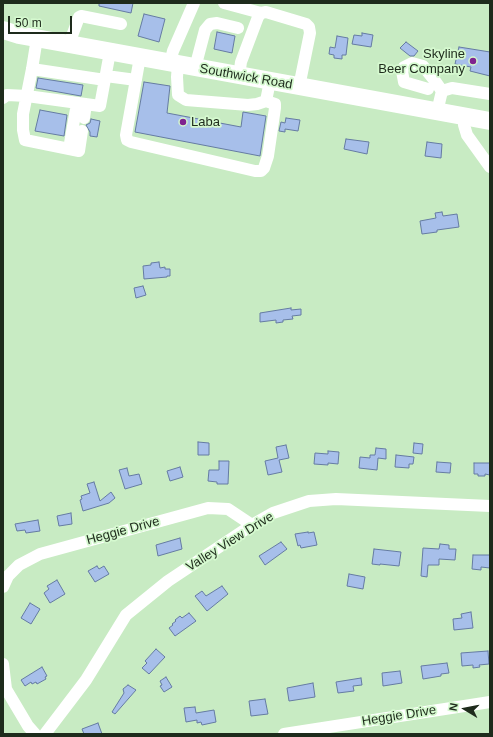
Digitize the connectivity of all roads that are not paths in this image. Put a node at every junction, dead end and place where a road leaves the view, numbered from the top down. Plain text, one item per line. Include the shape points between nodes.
1 (194, 3) edge
2 (224, 3) edge
3 (261, 13) junction
4 (121, 24) dead end
5 (238, 28) dead end
6 (3, 30) edge
7 (37, 38) junction
8 (69, 44) junction
9 (110, 52) junction
10 (140, 57) junction
11 (181, 65) junction
12 (32, 69) junction
13 (238, 76) junction
14 (105, 78) junction
15 (136, 80) junction
16 (270, 81) junction
17 (299, 86) junction
18 (490, 94) edge
19 (27, 96) junction
20 (3, 98) edge
21 (266, 101) junction
22 (82, 104) junction
23 (430, 110) junction
24 (464, 116) junction
25 (84, 118) dead end
26 (490, 121) edge
27 (82, 131) dead end
28 (74, 150) junction
29 (490, 167) edge
30 (490, 506) edge
31 (252, 525) junction
32 (3, 587) edge
33 (3, 664) edge
34 (490, 702) edge
35 (35, 734) edge
36 (45, 734) edge
37 (284, 734) edge

1 - 11 street via 173,51
2 - 3 street
3 - 13 street
3 - 17 street via 266,12 309,27
4 - 8 street via 79,17
5 - 11 street via 210,24
6 - 7 highway, Southwick Road
7 - 8 highway, Southwick Road
7 - 12 street
8 - 9 highway, Southwick Road
9 - 10 highway, Southwick Road
9 - 14 street
10 - 11 highway, Southwick Road
10 - 15 street
11 - 13 highway, Southwick Road
11 - 21 street via 177,77 178,95 186,100 248,105
12 - 14 street
12 - 19 street
13 - 16 highway, Southwick Road
14 - 15 street
14 - 22 street via 100,106
15 - 21 street via 127,140 255,171 264,168 268,156 275,104
16 - 17 highway, Southwick Road
16 - 21 street
17 - 23 highway, Southwick Road
18 - 23 street via 435,87
19 - 20 street via 7,95
19 - 22 street
19 - 28 street via 23,114 26,140
22 - 25 street
22 - 28 street
23 - 24 highway, Southwick Road
24 - 26 highway, Southwick Road
24 - 29 street via 467,135
27 - 28 street
30 - 31 street, Valley View Drive via 336,499 309,501 273,513
31 - 32 street, Heggie Drive via 228,509 208,508 40,554 19,565 8,576
31 - 36 street, Valley View Drive via 168,581 126,615 86,680
33 - 35 street via 6,689
34 - 37 street, Heggie Drive

